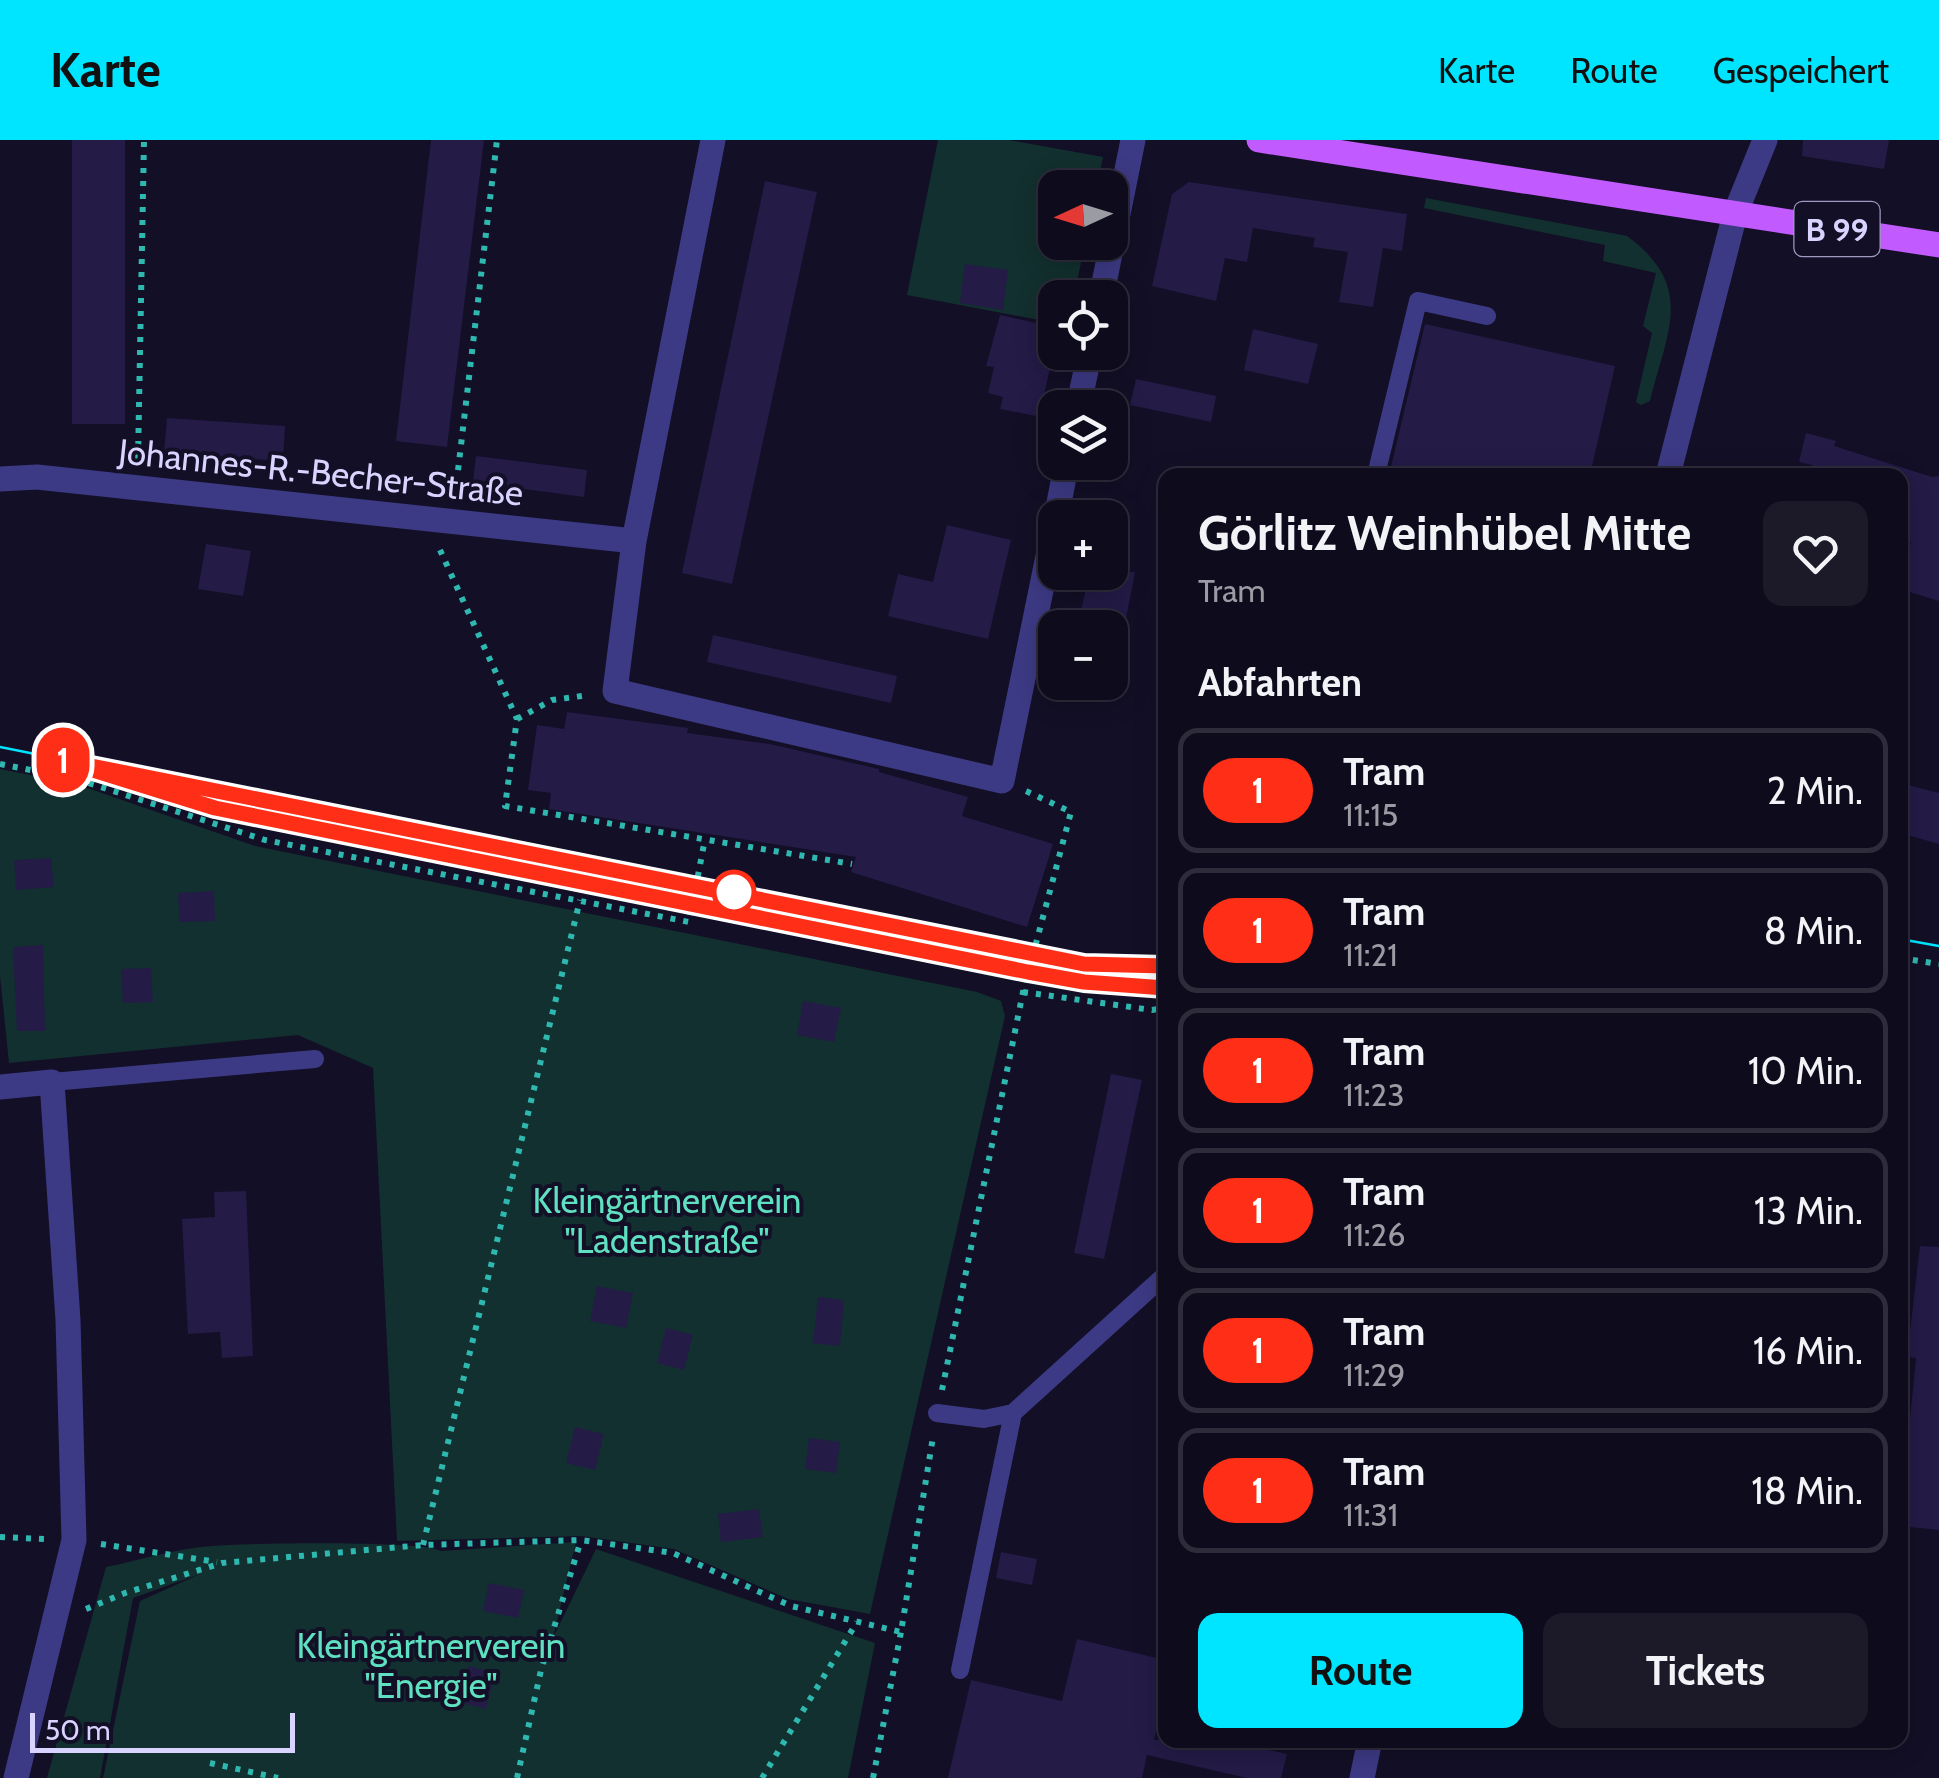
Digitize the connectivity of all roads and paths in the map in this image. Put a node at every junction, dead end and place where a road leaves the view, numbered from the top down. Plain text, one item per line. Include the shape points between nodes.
1 (144, 140) edge
2 (497, 140) edge
3 (713, 140) edge
4 (1133, 140) edge
5 (1259, 140) edge
6 (1765, 140) edge
7 (1735, 214) junction
8 (1939, 245) edge
9 (1105, 280) edge
10 (1487, 316) dead end
11 (1378, 468) edge
12 (1670, 468) edge
13 (0, 478) edge
14 (138, 487) junction
15 (440, 522) junction
16 (634, 541) junction
17 (1041, 590) edge
18 (616, 691) junction
19 (517, 719) junction
20 (0, 764) edge
21 (1002, 781) junction
22 (706, 838) junction
23 (852, 864) dead end
24 (580, 900) junction
25 (1031, 920) dead end
26 (1042, 924) junction
27 (1908, 959) edge
28 (1939, 964) edge
29 (1023, 992) junction
30 (1158, 1009) edge
31 (315, 1058) dead end
32 (52, 1082) junction
33 (0, 1087) edge
34 (1158, 1282) edge
35 (938, 1412) junction
36 (1013, 1413) junction
37 (0, 1537) edge
38 (74, 1540) junction
39 (581, 1540) junction
40 (423, 1545) junction
41 (222, 1563) junction
42 (857, 1622) junction
43 (54, 1623) junction
44 (901, 1632) junction
45 (960, 1670) dead end
46 (1368, 1748) edge
47 (210, 1763) dead end
48 (16, 1778) edge
49 (278, 1778) edge
50 (517, 1778) edge
51 (762, 1778) edge
52 (873, 1778) edge
53 (1362, 1778) edge

1 - 14 path
2 - 15 path
3 - 16 street
4 - 9 street
5 - 7 main road, B 99
6 - 7 street
7 - 8 main road, B 99
7 - 12 street
10 - 11 lane via 1418,300
13 - 14 street, Johannes-R.-Becher-Straße
14 - 15 street, Johannes-R.-Becher-Straße
15 - 16 street, Johannes-R.-Becher-Straße
15 - 19 path via 468,617
16 - 18 street
17 - 21 street
18 - 19 path via 552,700
18 - 21 street
19 - 22 path via 505,806
20 - 24 path via 76,778 264,840
21 - 26 path via 1071,812
22 - 23 path
22 - 24 path via 689,922
24 - 40 path
25 - 26 path
26 - 29 path
27 - 28 path
29 - 30 path
29 - 35 path
31 - 32 lane
32 - 33 street
32 - 38 street
34 - 36 lane
35 - 36 lane via 984,1419
35 - 44 path
36 - 45 lane
37 - 38 path
38 - 41 path
38 - 43 street
39 - 40 path
39 - 42 path via 673,1552 791,1606
39 - 50 path
40 - 41 path
41 - 43 path
42 - 44 path
42 - 51 path
43 - 48 street
44 - 52 path
46 - 53 street
47 - 49 path

